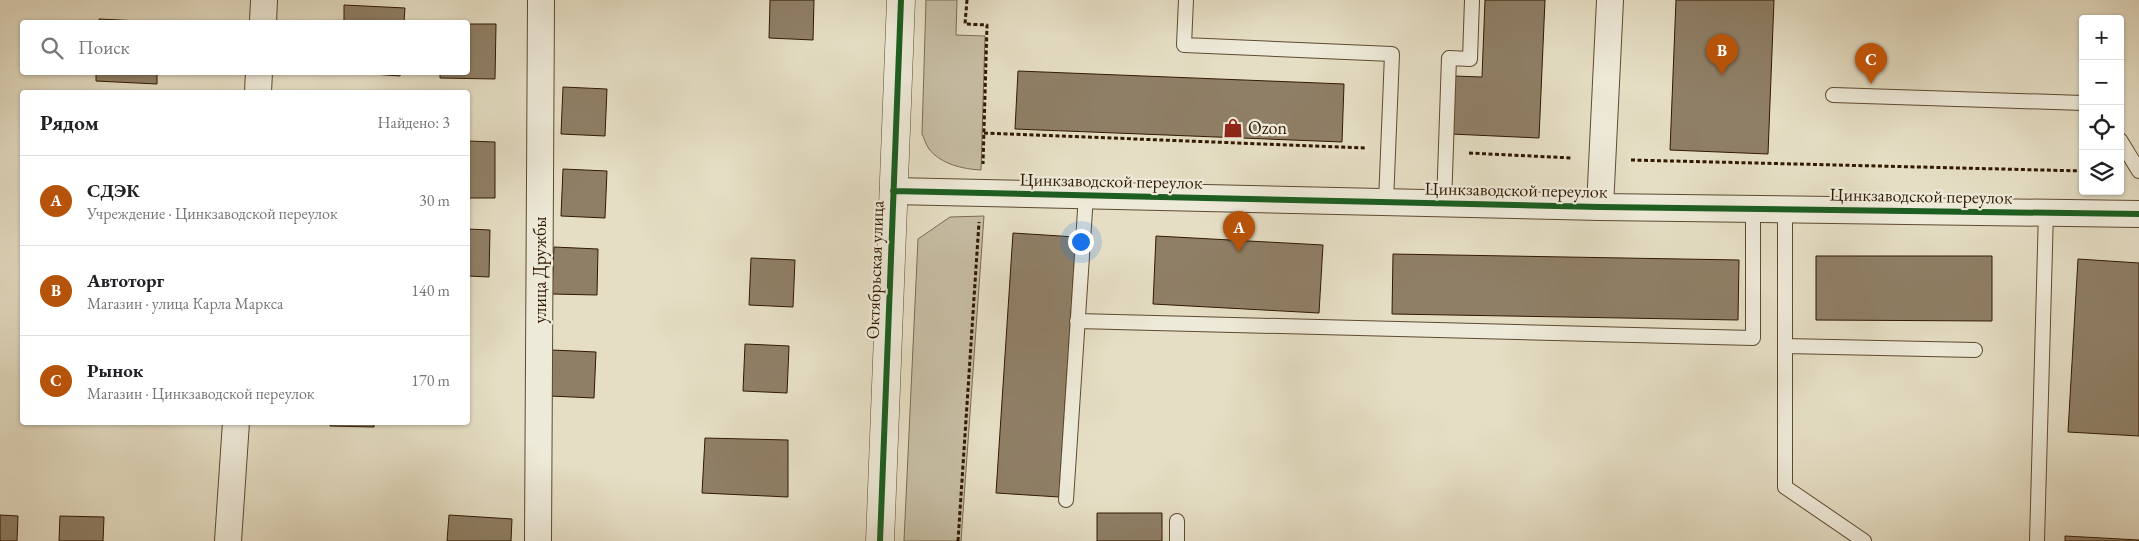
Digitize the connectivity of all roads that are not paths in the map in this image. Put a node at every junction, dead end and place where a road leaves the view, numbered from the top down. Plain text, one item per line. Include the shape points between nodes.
1 (264, 0) edge
2 (541, 0) edge
3 (901, 0) edge
4 (1186, 0) edge
5 (1472, 0) edge
6 (1610, 0) edge
7 (263, 20) edge
8 (259, 75) edge
9 (258, 90) edge
10 (1833, 95) dead end
11 (2079, 103) edge
12 (2124, 147) edge
13 (2139, 171) edge
14 (893, 191) junction
15 (1086, 195) junction
16 (1386, 202) junction
17 (1444, 204) junction
18 (1600, 207) junction
19 (1753, 209) junction
20 (1784, 209) junction
21 (2046, 212) junction
22 (2139, 214) edge
23 (1077, 321) junction
24 (1784, 346) junction
25 (1975, 350) dead end
26 (236, 425) edge
27 (1066, 500) dead end
28 (1177, 521) dead end
29 (228, 541) edge
30 (538, 541) edge
31 (880, 541) edge
32 (1177, 541) edge
33 (1864, 541) edge
34 (2037, 541) edge

1 - 7 street
2 - 30 street, улица Дружбы
3 - 14 street, Октябрьская улица
4 - 16 lane via 1184,46 1392,54
5 - 17 lane via 1470,59 1449,58
6 - 18 street
8 - 9 street
10 - 11 lane
12 - 13 lane
14 - 15 street, Цинкзаводской переулок
14 - 31 street, Октябрьская улица
15 - 16 street, Цинкзаводской переулок
15 - 23 lane
16 - 17 street, Цинкзаводской переулок
17 - 18 street, Цинкзаводской переулок
18 - 19 street, Цинкзаводской переулок
19 - 20 street, Цинкзаводской переулок
19 - 23 lane via 1753,338
20 - 21 street, Цинкзаводской переулок
20 - 24 lane
21 - 22 street, Цинкзаводской переулок
21 - 34 lane
23 - 27 lane
24 - 25 lane
24 - 33 lane via 1784,487
26 - 29 street
28 - 32 lane

